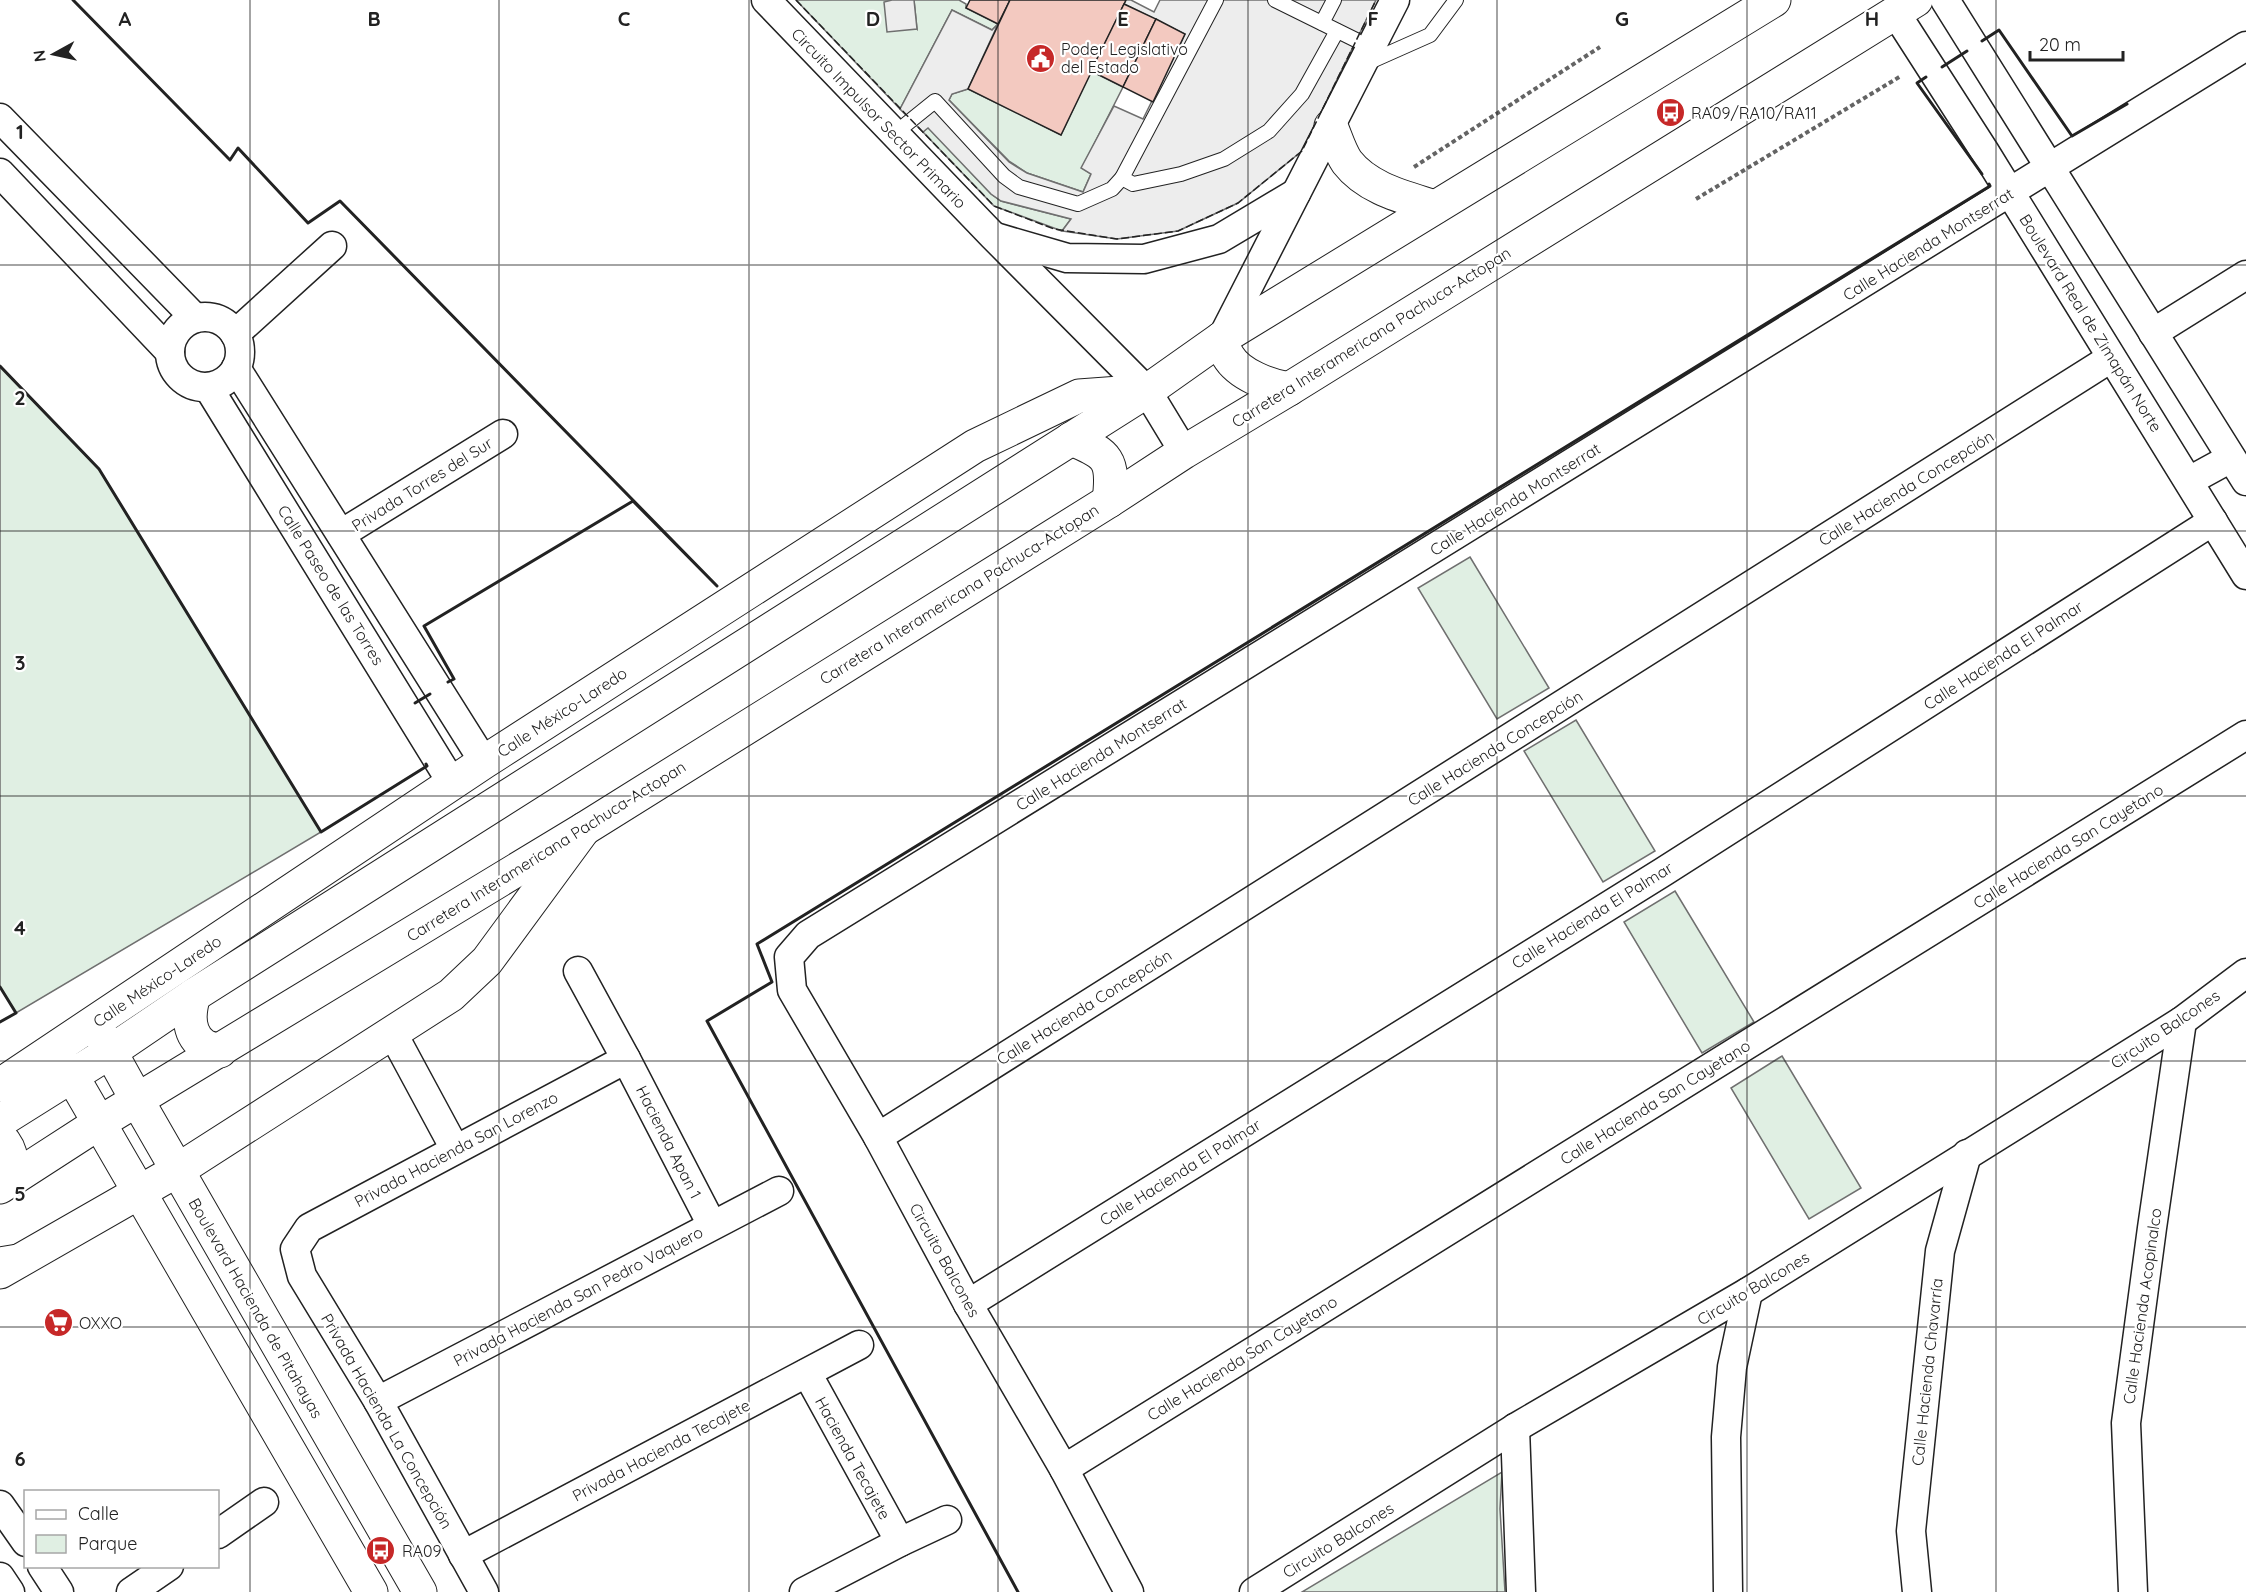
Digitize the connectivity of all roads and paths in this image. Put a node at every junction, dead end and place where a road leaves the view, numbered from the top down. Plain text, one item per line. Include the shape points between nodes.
1 (766, 0) edge
2 (1216, 0) edge
3 (1275, 0) edge
4 (1334, 0) edge
5 (1395, 0) edge
6 (1456, 0) edge
7 (1774, 0) edge
8 (1945, 0) edge
9 (1906, 6) edge
10 (1322, 23) junction
11 (1337, 31) junction
12 (2246, 46) edge
13 (1600, 47) dead end
14 (1359, 53) junction
15 (1882, 87) dead end
16 (0, 118) edge
17 (1332, 126) junction
18 (894, 134) junction
19 (1429, 155) dead end
20 (2051, 168) junction
21 (0, 173) edge
22 (1122, 178) junction
23 (1296, 193) junction
24 (2010, 193) junction
25 (1696, 199) dead end
26 (1435, 207) junction
27 (993, 236) junction
28 (332, 246) dead end
29 (2246, 275) edge
30 (195, 318) junction
31 (2153, 333) junction
32 (235, 334) junction
33 (1222, 338) junction
34 (170, 352) junction
35 (2111, 358) junction
36 (237, 368) junction
37 (208, 387) junction
38 (1289, 389) junction
39 (1147, 391) junction
40 (503, 434) dead end
41 (1071, 439) junction
42 (1184, 452) junction
43 (2238, 469) edge
44 (2189, 481) junction
45 (1109, 501) junction
46 (2213, 521) junction
47 (341, 534) junction
48 (2246, 575) edge
49 (428, 670) junction
50 (395, 688) junction
51 (2246, 735) edge
52 (484, 762) junction
53 (452, 783) junction
54 (584, 829) junction
55 (789, 957) joint
56 (578, 971) dead end
57 (2246, 973) edge
58 (194, 995) junction
59 (2182, 1021) junction
60 (94, 1022) junction
61 (393, 1034) junction
62 (220, 1051) junction
63 (110, 1052) junction
64 (626, 1059) junction
65 (63, 1063) junction
66 (0, 1085) edge
67 (137, 1100) junction
68 (0, 1121) edge
69 (99, 1123) junction
70 (0, 1137) edge
71 (878, 1137) junction
72 (454, 1149) junction
73 (1967, 1154) junction
74 (177, 1170) junction
75 (3, 1184) edge
76 (779, 1191) dead end
77 (139, 1192) junction
78 (712, 1225) junction
79 (295, 1249) joint
80 (6, 1266) edge
81 (1748, 1293) junction
82 (968, 1304) junction
83 (860, 1345) dead end
84 (807, 1373) junction
85 (378, 1401) junction
86 (1515, 1428) junction
87 (1064, 1469) junction
88 (264, 1503) dead end
89 (0, 1505) edge
90 (947, 1520) dead end
91 (219, 1533) edge
92 (24, 1539) edge
93 (900, 1542) junction
94 (463, 1555) junction
95 (43, 1568) edge
96 (166, 1568) edge
97 (0, 1576) edge
98 (10, 1592) edge
99 (59, 1592) edge
100 (131, 1592) edge
101 (370, 1592) edge
102 (420, 1592) edge
103 (484, 1592) edge
104 (804, 1592) edge
105 (1129, 1592) edge
106 (1254, 1592) edge
107 (1521, 1592) edge
108 (1728, 1592) edge
109 (1917, 1592) edge
110 (2133, 1592) edge

1 - 18 street, Circuito Impulsor Sector Primario
2 - 22 lane
3 - 10 lane
4 - 10 lane
5 - 14 street
6 - 14 lane via 1430,35
7 - 26 main road
8 - 20 street
9 - 24 street, Boulevard Real de Zimapán Norte
9 - 38 main road, Carretera Interamericana Pachuca-Actopan
10 - 11 lane
11 - 14 lane
11 - 22 lane via 1302,94 1269,131 1224,159 1181,174 1133,184
12 - 20 street, Calle Hacienda Montserrat
13 - 19 path
14 - 17 street
15 - 25 path
16 - 30 street
17 - 23 street
17 - 26 main road via 1346,160 1360,176
18 - 22 lane via 935,101 1004,176 1019,187 1078,204 1112,189
18 - 27 street, Circuito Impulsor Sector Primario
20 - 24 street, Calle Hacienda Montserrat
20 - 31 street
21 - 34 street
23 - 27 street, Circuito Impulsor Sector Primario via 1218,239 1144,259 1067,258
23 - 33 street
24 - 35 street, Boulevard Real de Zimapán Norte
24 - 55 street, Calle Hacienda Montserrat via 808,934
26 - 33 main road
27 - 39 street, Circuito Impulsor Sector Primario
28 - 32 street
29 - 31 street
30 - 32 street via 218,319
30 - 34 street via 177,331
31 - 43 street
32 - 36 street via 240,345
33 - 38 main road via 1228,357 1246,373 1272,386
33 - 39 main road
34 - 37 street via 177,373 185,381
35 - 44 street, Boulevard Real de Zimapán Norte
35 - 71 street, Calle Hacienda Concepción
36 - 37 street via 219,385
36 - 47 street
37 - 50 street, Calle Paseo de las Torres
38 - 42 main road, Carretera Interamericana Pachuca-Actopan
39 - 41 main road
39 - 42 street, Circuito Impulsor Sector Primario
39 - 52 main road, Calle México-Laredo via 1079,396 975,446
40 - 47 street, Privada Torres del Sur
41 - 45 main road via 1097,449 1107,462 1112,476
41 - 58 main road
42 - 45 main road, Carretera Interamericana Pachuca-Actopan
43 - 44 street
44 - 46 street, Boulevard Real de Zimapán Norte
45 - 54 main road, Carretera Interamericana Pachuca-Actopan
46 - 48 street, Boulevard Real de Zimapán Norte
46 - 82 street, Calle Hacienda El Palmar via 1663,872
47 - 49 street
49 - 50 street
49 - 52 street
50 - 53 street, Calle Paseo de las Torres
51 - 87 street, Calle Hacienda San Cayetano
52 - 53 main road, Calle México-Laredo
53 - 60 main road, Calle México-Laredo
54 - 61 main road via 487,961 451,995
54 - 62 main road, Carretera Interamericana Pachuca-Actopan
55 - 71 street, Circuito Balcones via 792,990
56 - 64 street, Hacienda Apan 1
57 - 59 street, Circuito Balcones
58 - 62 main road via 190,1021 195,1034 202,1045
58 - 63 main road
59 - 73 street, Circuito Balcones
59 - 110 street, Calle Hacienda Acopinalco via 2126,1423
60 - 63 main road, Boulevard Hacienda de Pitahayas
60 - 65 main road, Calle México-Laredo
61 - 72 street
61 - 74 main road
62 - 67 main road, Carretera Interamericana Pachuca-Actopan
63 - 65 main road
63 - 67 main road, Boulevard Hacienda de Pitahayas
64 - 72 street, Privada Hacienda San Lorenzo
64 - 78 street, Hacienda Apan 1
65 - 66 main road, Calle México-Laredo
65 - 68 main road
65 - 69 main road
67 - 69 main road, Carretera Interamericana Pachuca-Actopan
67 - 74 main road, Boulevard Hacienda de Pitahayas
69 - 75 main road, Carretera Interamericana Pachuca-Actopan
69 - 77 main road
70 - 75 main road via 12,1156
71 - 82 street, Circuito Balcones
72 - 79 street, Privada Hacienda San Lorenzo via 309,1228
73 - 81 street, Circuito Balcones
73 - 109 street, Calle Hacienda Chavarría via 1940,1251 1911,1531
74 - 77 main road
74 - 102 main road, Boulevard Hacienda de Pitahayas
76 - 78 street, Privada Hacienda San Pedro Vaquero
77 - 80 main road
77 - 101 main road
78 - 85 street, Privada Hacienda San Pedro Vaquero
79 - 85 street, Privada Hacienda La Concepción via 302,1276
81 - 86 street, Circuito Balcones
81 - 108 street via 1732,1367 1726,1437
82 - 87 street, Circuito Balcones
83 - 84 street, Privada Hacienda Tecajete
84 - 93 street, Hacienda Tecajete
84 - 94 street, Privada Hacienda Tecajete
85 - 94 street, Privada Hacienda La Concepción
86 - 106 street, Circuito Balcones
86 - 107 street
87 - 105 street, Circuito Balcones
88 - 91 street
89 - 92 street
90 - 93 street
93 - 104 street
94 - 103 street, Privada Hacienda La Concepción
95 - 99 street
96 - 100 street
97 - 98 street

